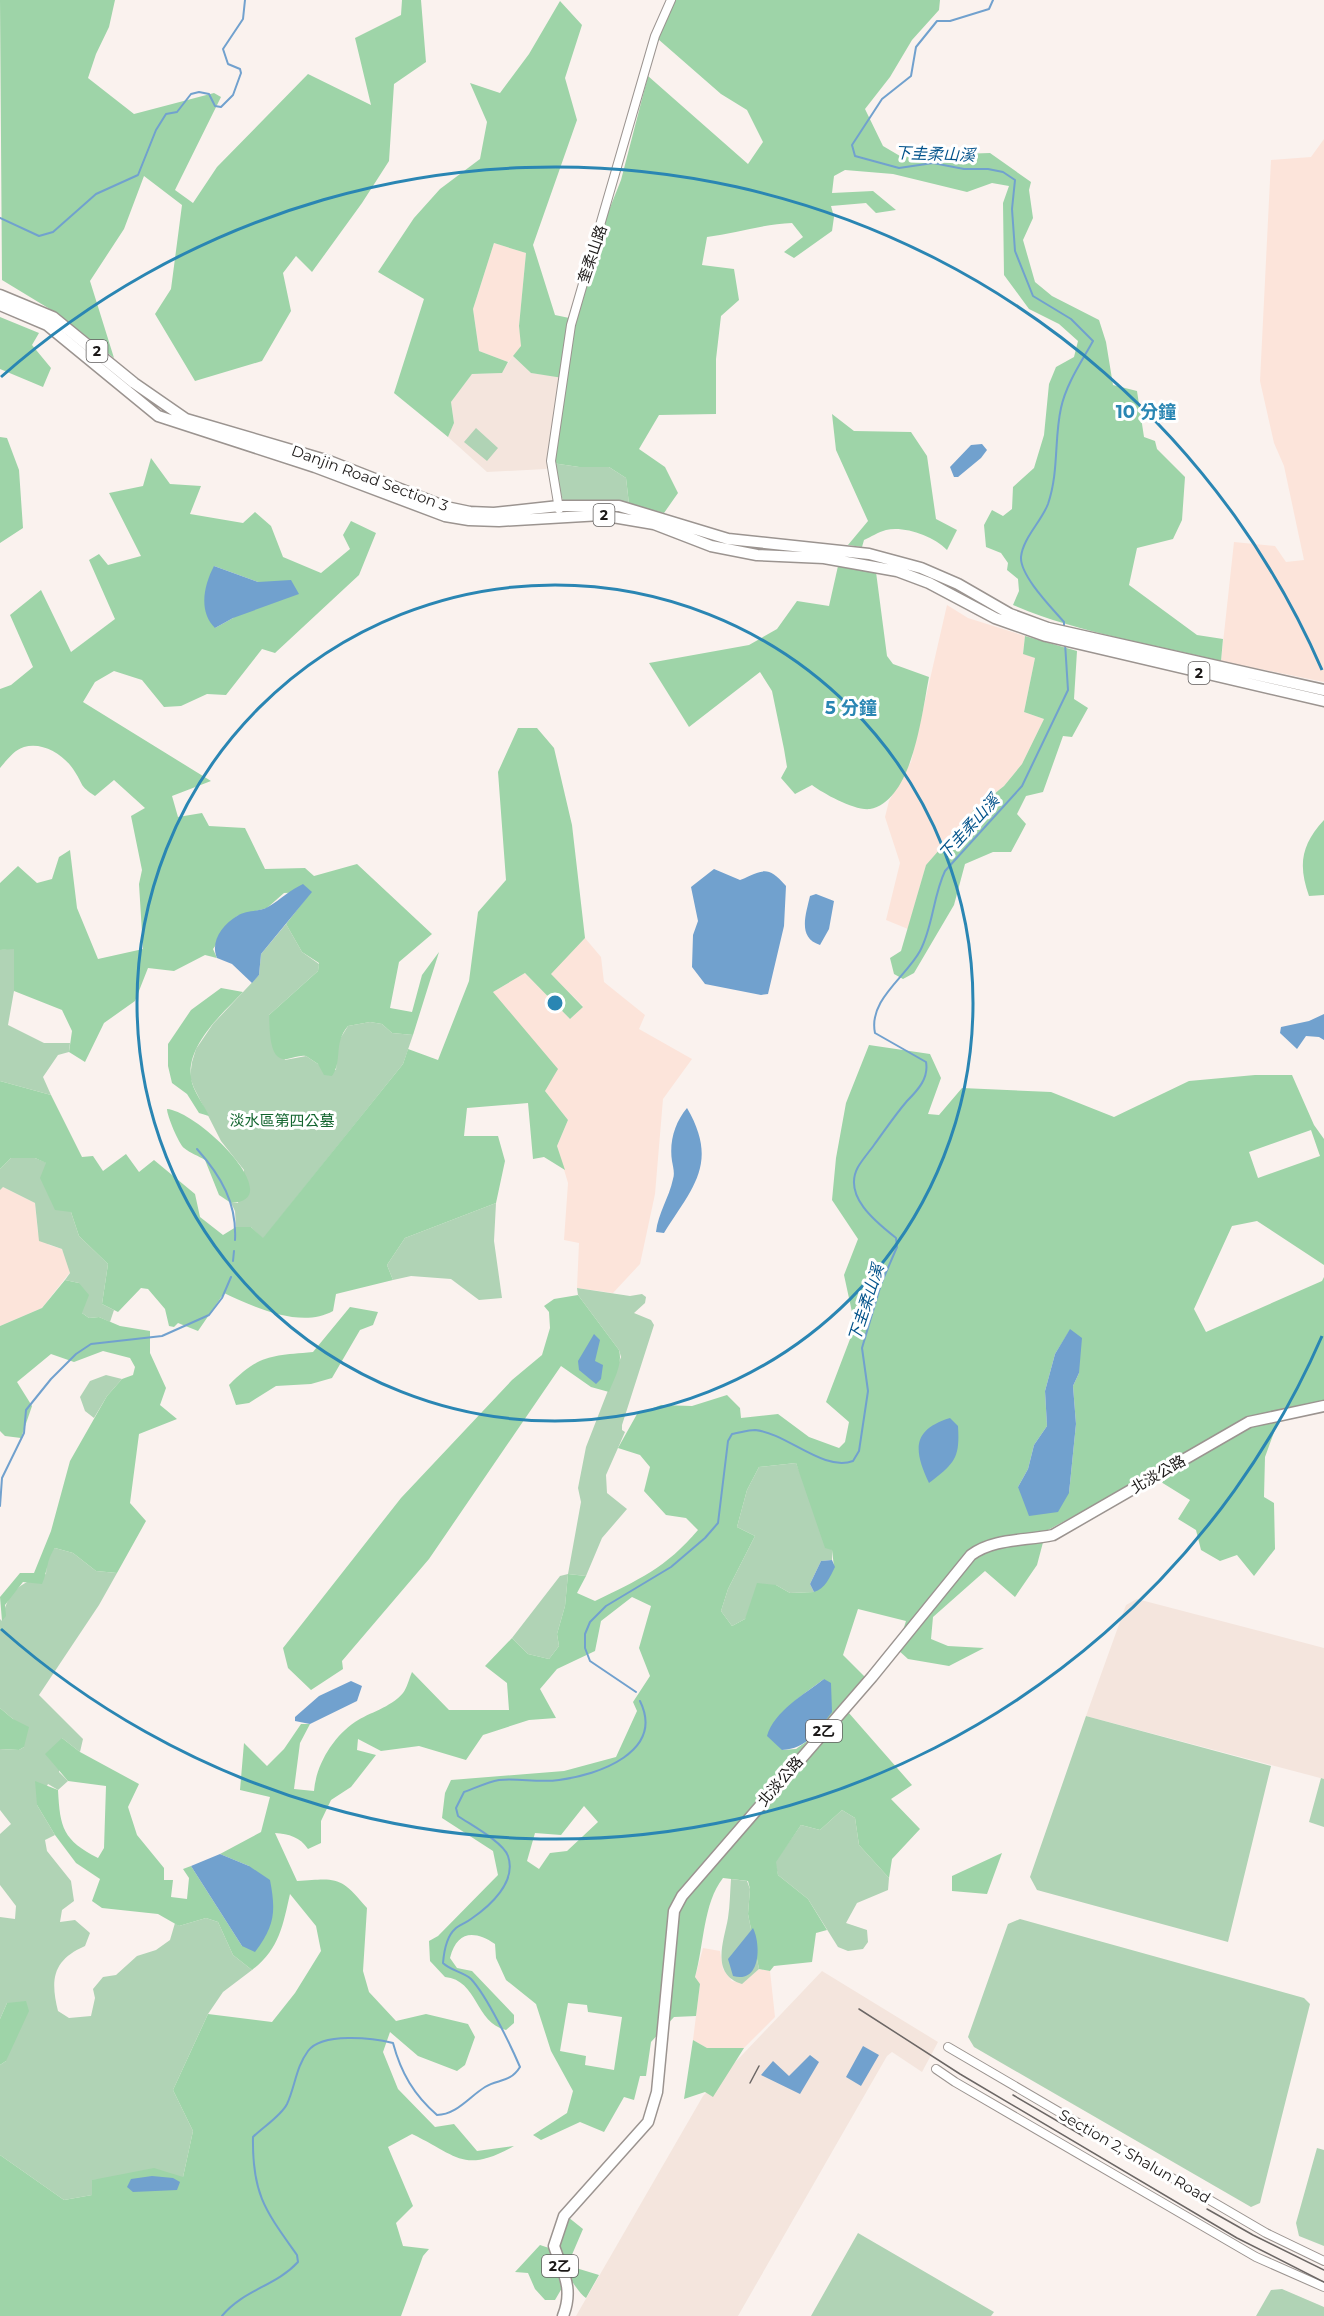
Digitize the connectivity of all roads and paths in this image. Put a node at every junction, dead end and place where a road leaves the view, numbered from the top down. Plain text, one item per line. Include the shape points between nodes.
1 (671, 0) edge
2 (0, 295) edge
3 (0, 305) edge
4 (559, 511) junction
5 (1074, 639) junction
6 (1324, 690) edge
7 (1324, 701) edge
8 (1324, 1407) edge
9 (948, 2047) dead end
10 (936, 2069) dead end
11 (1324, 2261) edge
12 (1324, 2288) edge
13 (563, 2316) edge

1 - 4 street, 奎柔山路 via 655,36 571,325 551,461
2 - 4 main road, Danjin Road Section 3 / 2 via 53,317 134,383 186,419 329,461 446,507 494,513
3 - 4 main road, Danjin Road Section 3 / 2 via 47,325 158,416 315,466 445,516 470,520
4 - 5 main road, Danjin Road Section 3 / 2 via 654,524 711,546 757,555 824,558 897,571 929,583 995,618
5 - 6 main road, 2
5 - 7 main road, 2
8 - 13 main road, 北淡公路 / 2乙 via 1249,1422 1053,1535 985,1544 971,1555 872,1677 690,1887 674,1911 657,2092 648,2122 564,2216 556,2239 558,2264 570,2289
9 - 11 street, Section 2, Shalun Road via 1266,2233
10 - 12 street, Section 2, Shalun Road via 1256,2257

